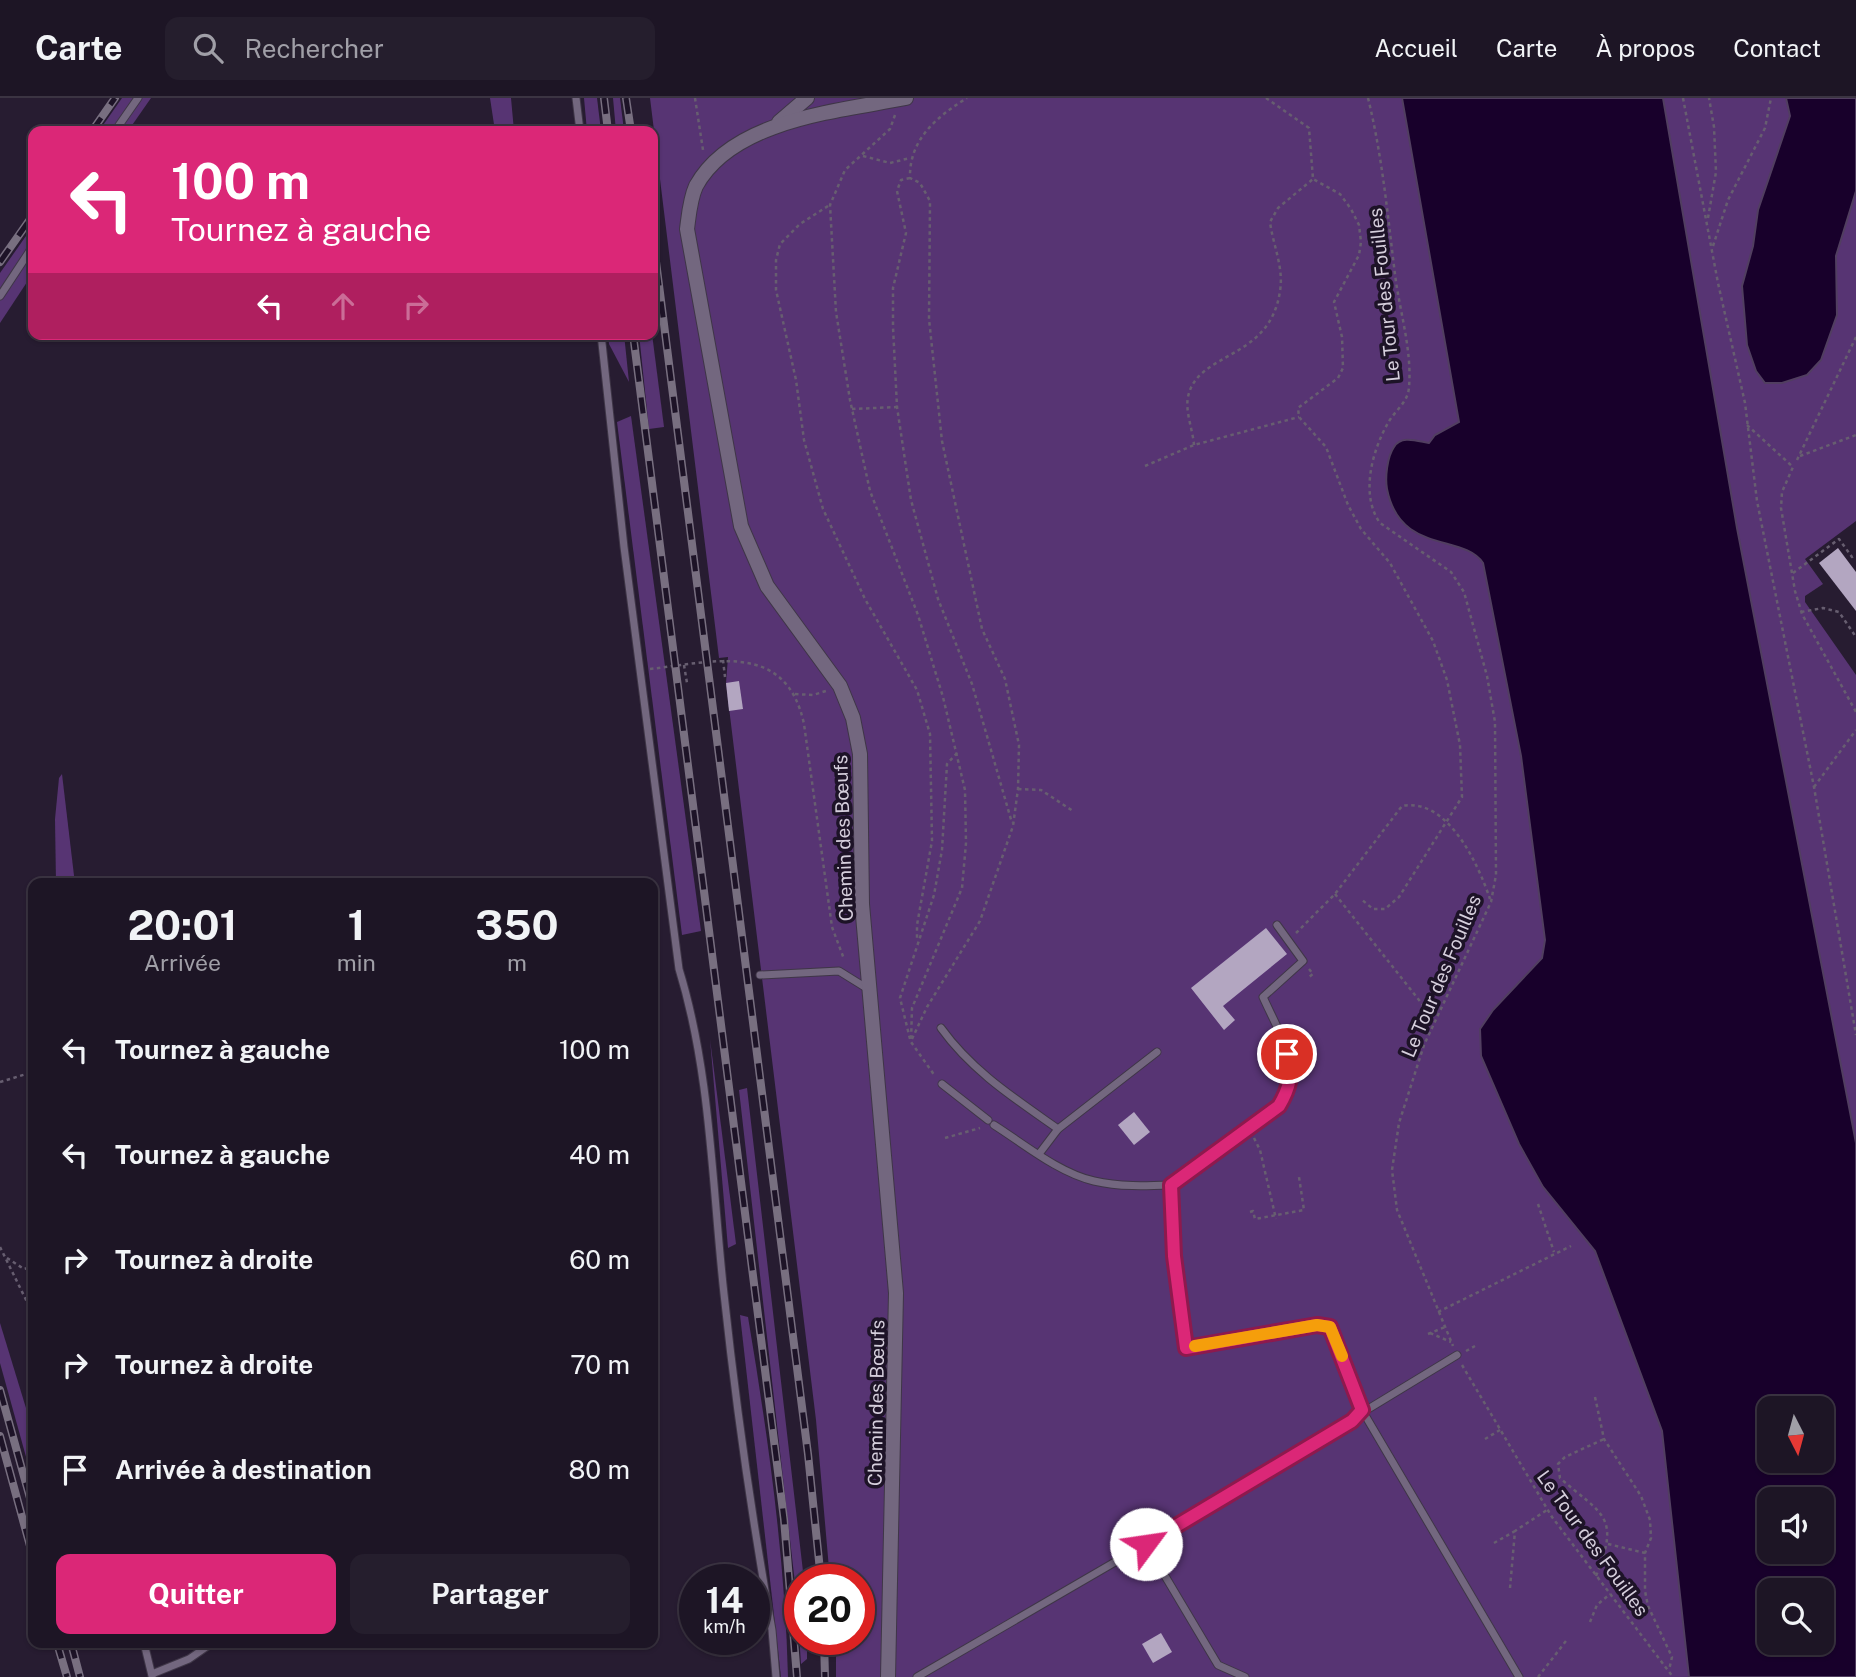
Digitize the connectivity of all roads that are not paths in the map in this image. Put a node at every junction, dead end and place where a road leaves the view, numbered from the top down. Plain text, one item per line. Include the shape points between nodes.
1 (138, 98) edge
2 (576, 98) edge
3 (807, 98) edge
4 (903, 99) edge
5 (118, 126) edge
6 (579, 126) edge
7 (772, 128) junction
8 (28, 254) edge
9 (0, 296) edge
10 (602, 340) edge
11 (1277, 925) dead end
12 (760, 975) dead end
13 (871, 984) junction
14 (940, 1028) dead end
15 (1157, 1052) dead end
16 (942, 1084) road end
17 (1058, 1129) junction
18 (1040, 1154) junction
19 (1171, 1185) junction
20 (1457, 1355) road end
21 (1362, 1410) junction
22 (1146, 1544) junction
23 (145, 1648) edge
24 (205, 1648) edge
25 (152, 1676) edge
26 (776, 1677) edge
27 (888, 1677) edge
28 (917, 1677) edge
29 (1245, 1677) edge
30 (1519, 1677) edge

1 - 5 lane
2 - 6 lane
3 - 7 street
4 - 7 street, Chemin des Bœufs
7 - 13 street, Chemin des Bœufs via 725,155 706,172 690,206 688,248 741,526 767,586 840,686 853,718 860,754 862,894
8 - 9 lane
10 - 26 lane via 679,969 690,1004 707,1122 724,1296
11 - 19 lane via 1303,961 1263,997 1292,1068 1287,1092 1279,1106
12 - 13 lane via 839,971
13 - 27 street, Chemin des Bœufs via 896,1293
14 - 17 lane via 983,1076
15 - 17 lane
16 - 18 lane
17 - 18 lane
18 - 19 lane via 1092,1181
19 - 21 lane via 1174,1256 1186,1348 1317,1325 1330,1327
20 - 21 lane
21 - 22 lane via 1352,1421
21 - 30 lane
22 - 28 lane
22 - 29 lane via 1218,1665
23 - 25 lane
24 - 25 lane

